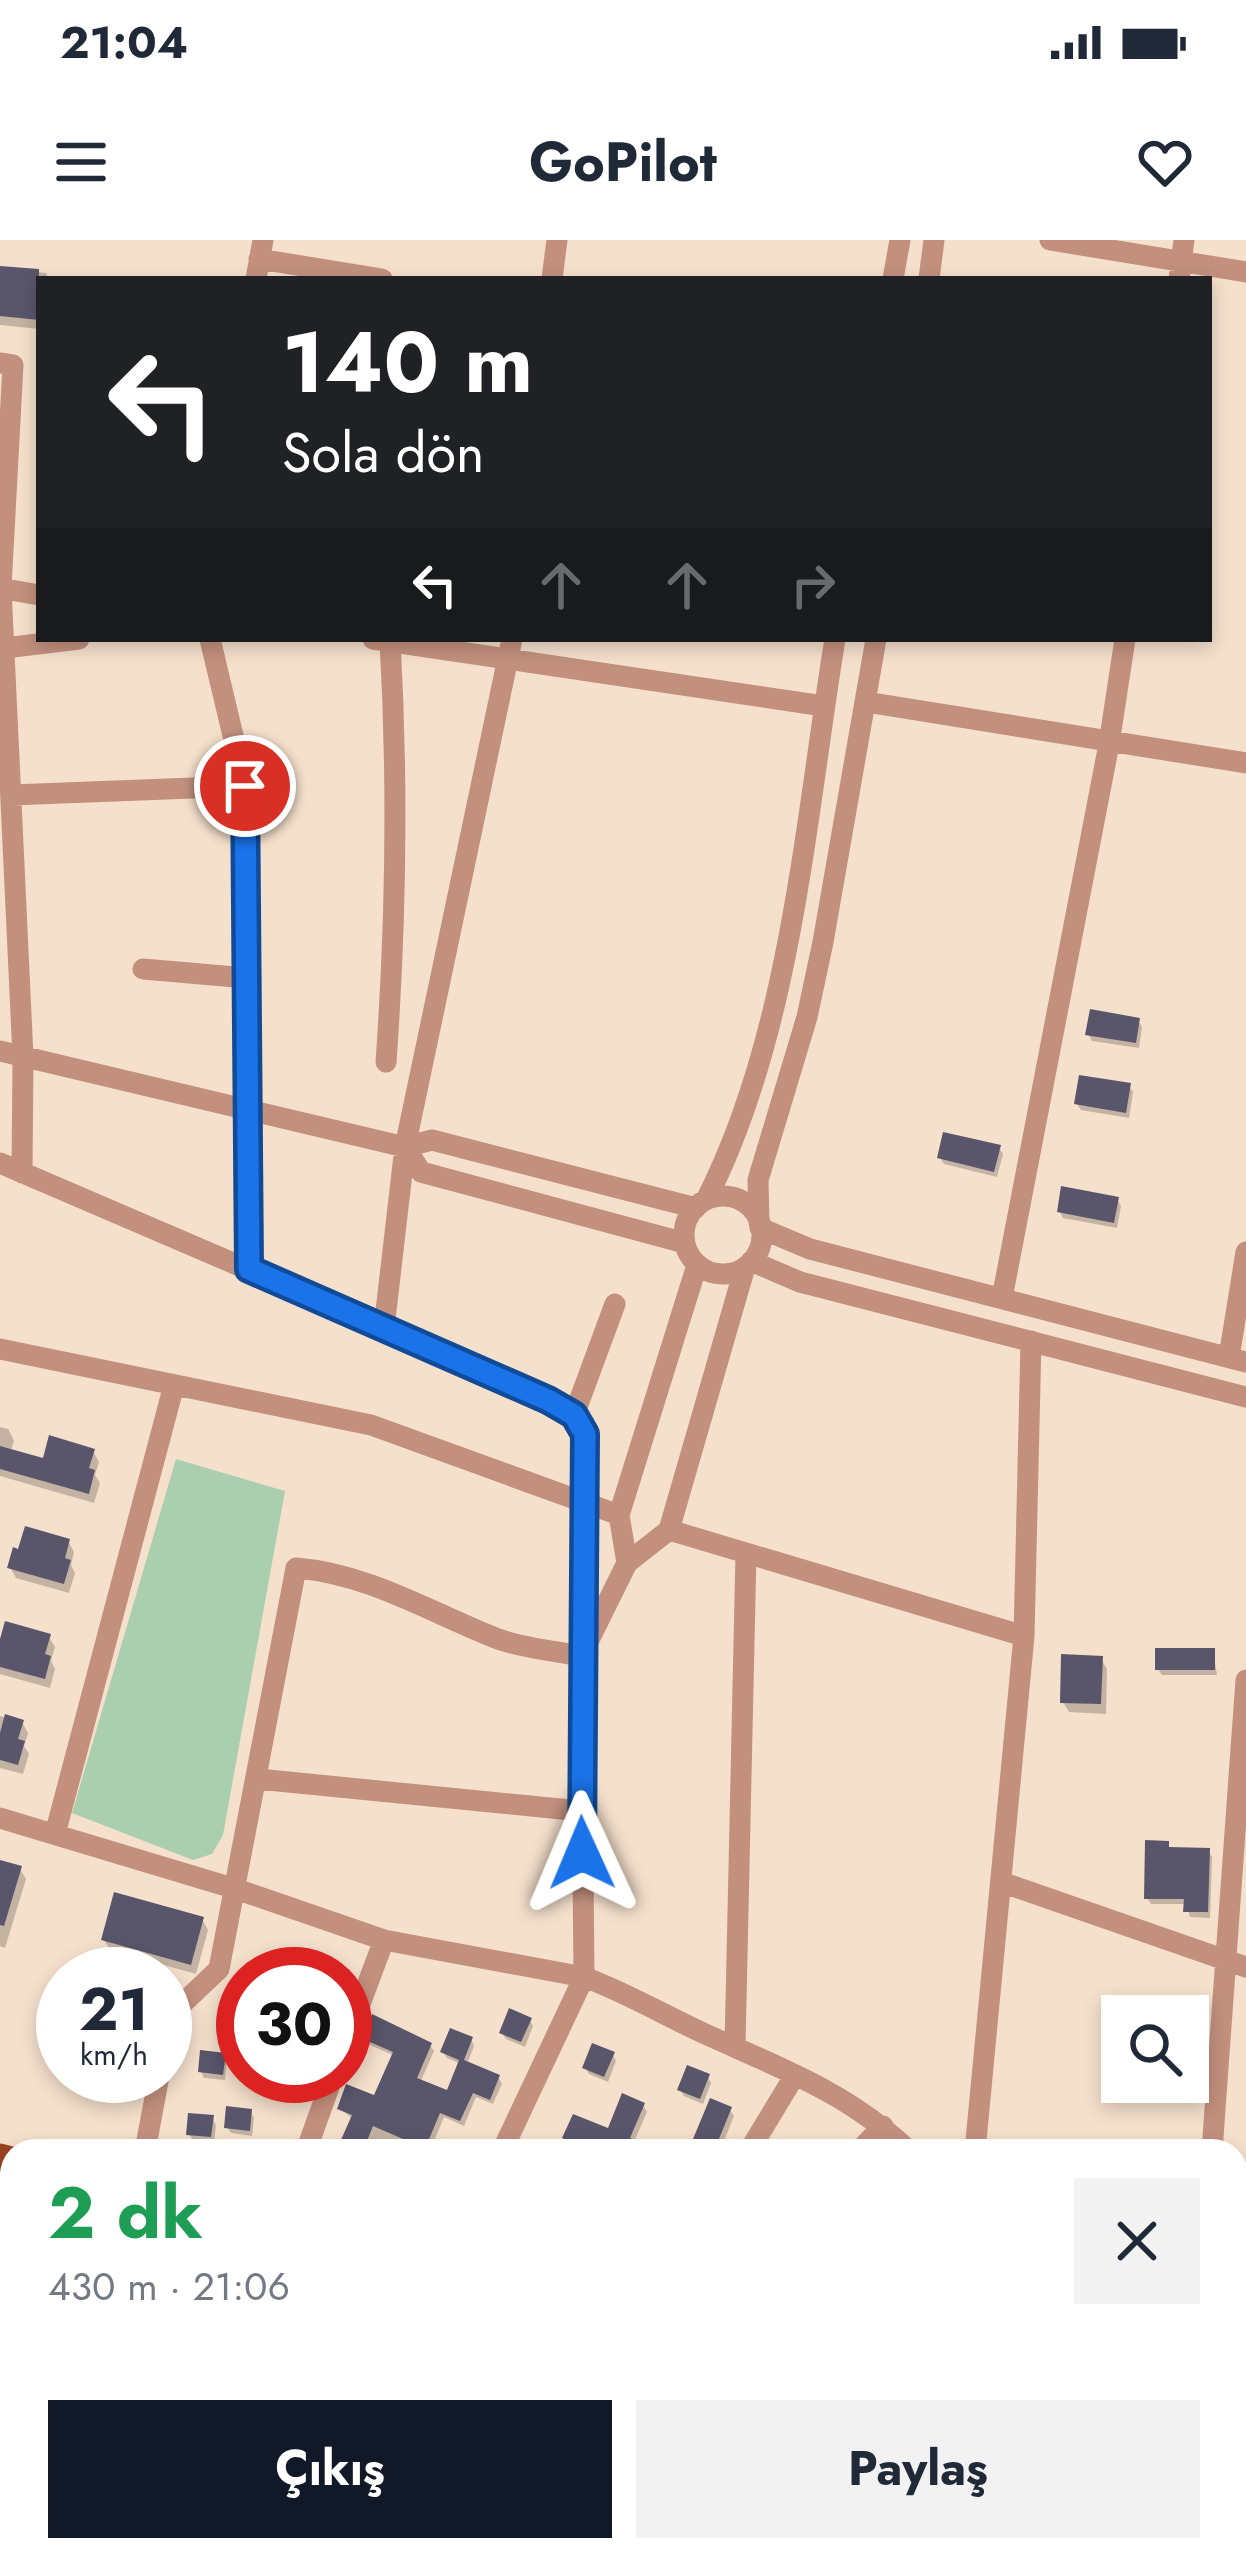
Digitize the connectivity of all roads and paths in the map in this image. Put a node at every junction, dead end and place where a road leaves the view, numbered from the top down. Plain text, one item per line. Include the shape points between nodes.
1 (557, 240) edge
2 (900, 240) edge
3 (934, 240) edge
4 (1050, 240) edge
5 (259, 259) edge
6 (1182, 260) edge
7 (1246, 272) edge
8 (364, 276) edge
9 (552, 276) edge
10 (894, 276) edge
11 (929, 276) edge
12 (0, 363) edge
13 (0, 588) edge
14 (36, 594) edge
15 (54, 642) edge
16 (211, 642) edge
17 (390, 642) edge
18 (420, 642) edge
19 (835, 642) edge
20 (876, 642) edge
21 (1125, 642) edge
22 (4, 648) junction
23 (511, 648) edge
24 (866, 702) junction
25 (824, 706) junction
26 (1109, 744) junction
27 (1246, 763) edge
28 (245, 786) junction
29 (11, 795) junction
30 (9, 954) edge
31 (143, 969) dead end
32 (247, 978) junction
33 (0, 1051) edge
34 (23, 1057) junction
35 (386, 1062) dead end
36 (248, 1110) junction
37 (405, 1148) junction
38 (0, 1163) edge
39 (22, 1173) junction
40 (701, 1204) junction
41 (760, 1225) junction
42 (685, 1243) junction
43 (1246, 1252) edge
44 (748, 1264) junction
45 (697, 1265) junction
46 (249, 1269) junction
47 (1002, 1298) junction
48 (615, 1304) dead end
49 (384, 1328) junction
50 (1031, 1341) junction
51 (0, 1349) edge
52 (1238, 1360) edge
53 (175, 1385) junction
54 (1246, 1397) edge
55 (574, 1415) junction
56 (583, 1501) junction
57 (620, 1515) junction
58 (669, 1530) junction
59 (746, 1552) junction
60 (627, 1563) junction
61 (1024, 1636) junction
62 (580, 1656) junction
63 (1246, 1680) edge
64 (1245, 1744) edge
65 (257, 1779) junction
66 (581, 1811) junction
67 (0, 1818) edge
68 (55, 1834) junction
69 (1001, 1882) junction
70 (236, 1889) junction
71 (384, 1940) junction
72 (1235, 1963) edge
73 (372, 1972) edge
74 (584, 1977) junction
75 (192, 1995) edge
76 (735, 2046) junction
77 (795, 2075) junction
78 (154, 2103) edge
79 (323, 2103) edge
80 (884, 2126) junction
81 (147, 2139) edge
82 (310, 2139) edge
83 (508, 2139) edge
84 (756, 2139) edge
85 (871, 2139) edge
86 (897, 2139) edge
87 (975, 2139) edge
88 (1213, 2139) edge

1 - 9 street
2 - 10 street
3 - 11 street
4 - 6 street
5 - 8 street
6 - 7 street
12 - 13 street via 13,365
13 - 14 street
13 - 22 street
15 - 22 street
16 - 28 street
17 - 35 street via 394,932
18 - 23 street
19 - 25 street
20 - 24 street
21 - 26 street
22 - 29 street
23 - 25 street
23 - 37 street
24 - 26 street
24 - 41 street via 811,998 758,1180
25 - 40 street via 785,963 720,1174
26 - 27 street
26 - 47 street
28 - 29 street
28 - 32 street
29 - 30 street
30 - 34 street
31 - 32 street
32 - 36 street
33 - 34 street
34 - 36 street
34 - 39 street
36 - 37 street
36 - 46 street
37 - 40 street via 432,1140
37 - 42 street via 421,1172
37 - 49 street
38 - 39 street
39 - 46 street
40 - 41 street via 732,1198
40 - 42 street
41 - 44 street via 760,1247
41 - 47 street via 810,1249
42 - 45 street
43 - 52 street
44 - 45 street via 721,1274
44 - 50 street
44 - 58 street
45 - 57 street
46 - 49 street
47 - 52 street
48 - 55 street
49 - 55 street
50 - 54 street
50 - 61 street
51 - 53 street
53 - 56 street via 371,1425
53 - 68 street
55 - 56 street via 585,1434
56 - 57 street
56 - 62 street
57 - 60 street
58 - 59 street
58 - 60 street
59 - 61 street
59 - 76 street
60 - 62 street
61 - 69 street
62 - 65 street via 504,1641 407,1597 296,1568
62 - 66 street
63 - 64 street
64 - 72 street
65 - 66 street
65 - 70 street
66 - 74 street
67 - 68 street
68 - 70 street
69 - 72 street
69 - 87 street
70 - 71 street
70 - 75 street via 219,1969
71 - 73 street
71 - 74 street
72 - 88 street
74 - 76 street
74 - 83 street
76 - 77 street
77 - 80 street
77 - 84 street
78 - 81 street
79 - 82 street
80 - 85 street
80 - 86 street

